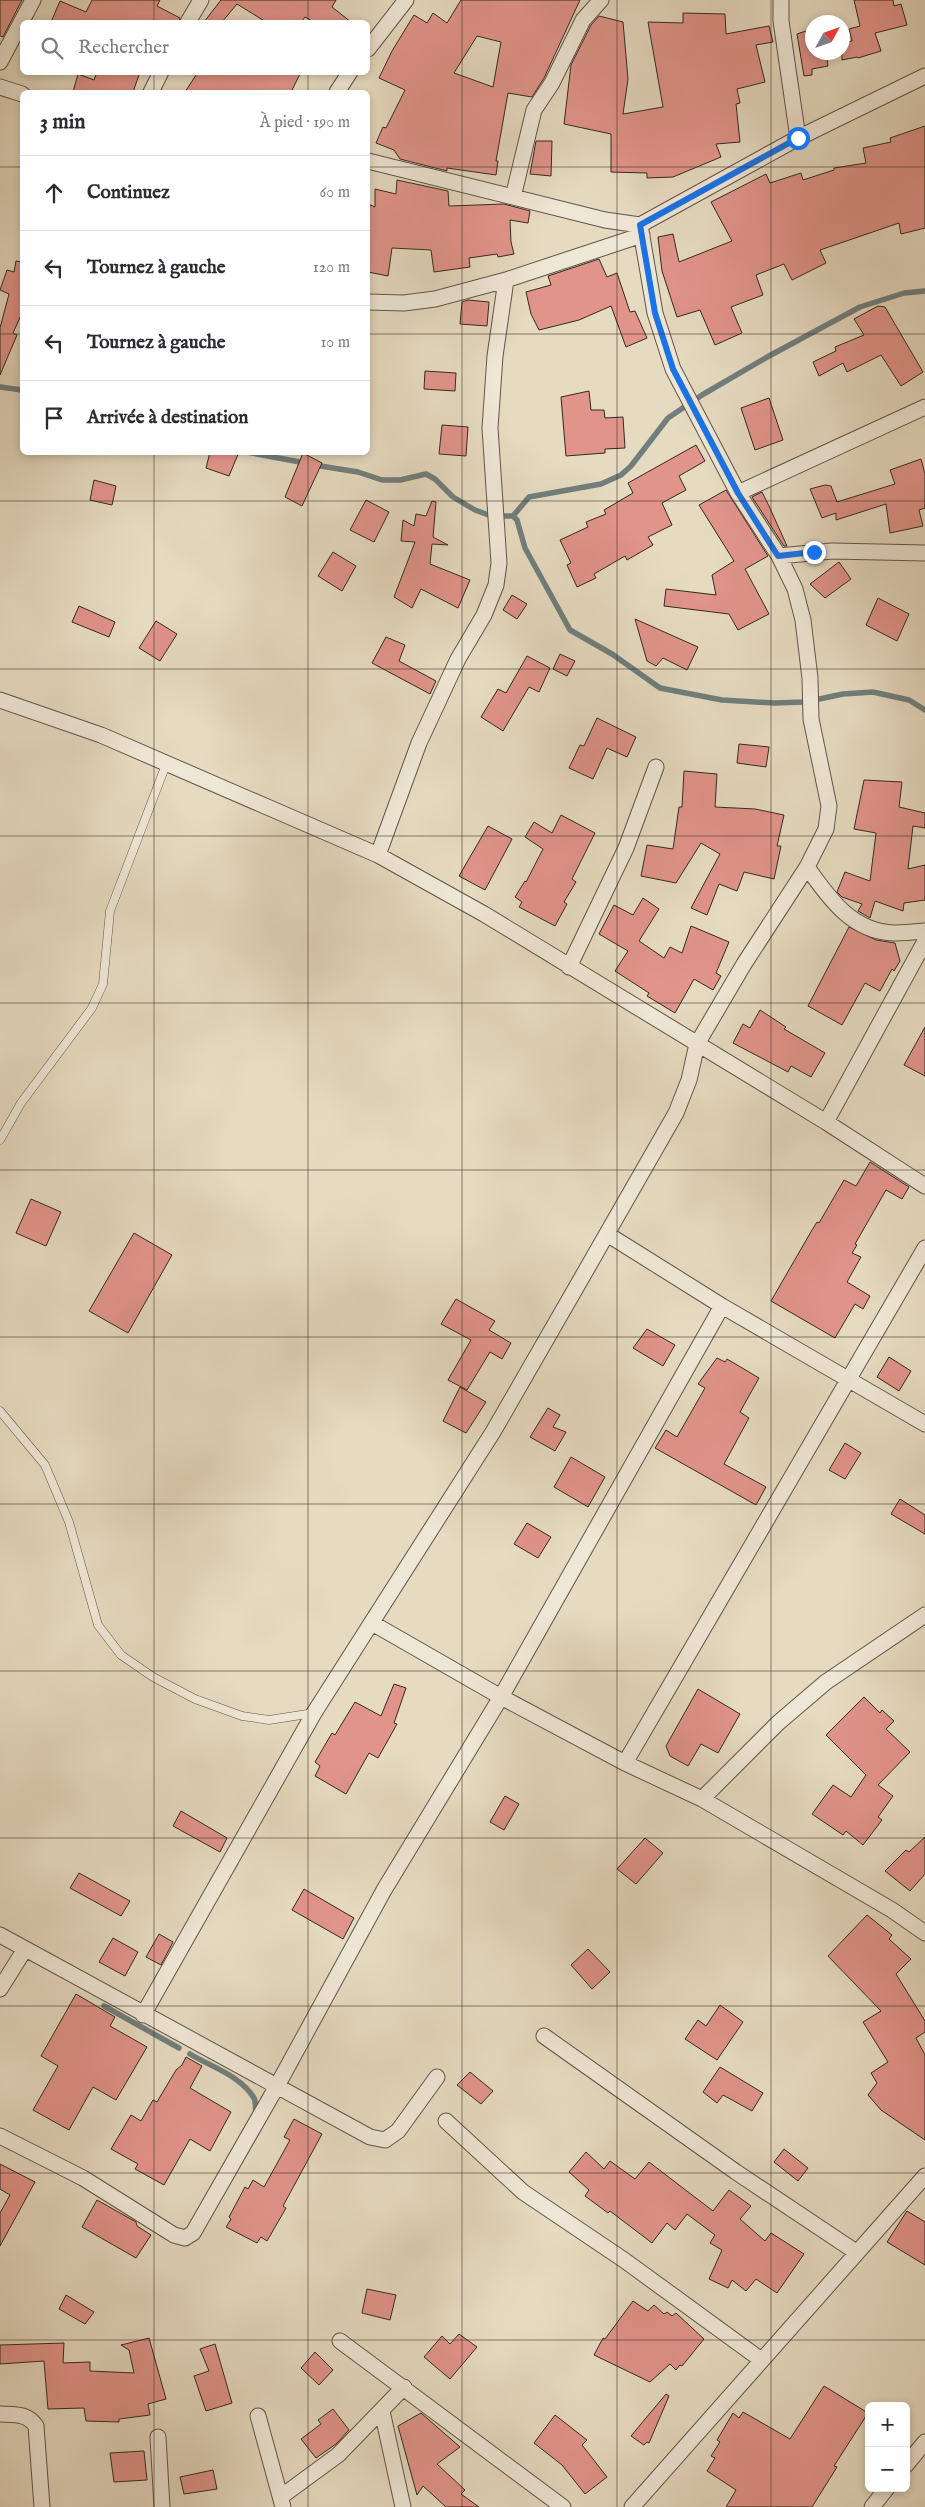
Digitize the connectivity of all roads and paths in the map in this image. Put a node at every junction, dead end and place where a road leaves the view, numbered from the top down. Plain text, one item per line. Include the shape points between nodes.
1 (33, 0) edge
2 (201, 0) edge
3 (406, 0) edge
4 (601, 0) edge
5 (781, 0) edge
6 (22, 20) edge
7 (189, 20) edge
8 (20, 24) edge
9 (370, 46) edge
10 (0, 62) edge
11 (160, 75) edge
12 (348, 75) edge
13 (925, 76) edge
14 (0, 87) edge
15 (152, 90) edge
16 (338, 90) edge
17 (20, 93) edge
18 (798, 138) junction
19 (370, 161) edge
20 (513, 197) junction
21 (641, 230) junction
22 (506, 280) junction
23 (370, 302) edge
24 (925, 407) edge
25 (738, 493) junction
26 (925, 552) edge
27 (778, 556) junction
28 (0, 700) edge
29 (167, 762) junction
30 (656, 768) dead end
31 (378, 855) junction
32 (807, 867) junction
33 (925, 931) edge
34 (925, 941) edge
35 (569, 966) junction
36 (697, 1044) junction
37 (826, 1122) junction
38 (0, 1140) edge
39 (925, 1186) edge
40 (607, 1234) junction
41 (925, 1248) edge
42 (722, 1306) junction
43 (848, 1380) junction
44 (0, 1411) edge
45 (925, 1424) edge
46 (925, 1615) edge
47 (372, 1623) junction
48 (501, 1697) junction
49 (314, 1713) junction
50 (626, 1762) junction
51 (702, 1799) junction
52 (925, 1933) edge
53 (0, 1935) edge
54 (25, 1949) junction
55 (0, 1988) edge
56 (143, 2015) junction
57 (544, 2036) dead end
58 (437, 2077) dead end
59 (277, 2086) junction
60 (446, 2121) dead end
61 (0, 2136) edge
62 (925, 2176) edge
63 (856, 2252) junction
64 (340, 2341) dead end
65 (760, 2359) junction
66 (404, 2387) junction
67 (382, 2411) junction
68 (0, 2414) edge
69 (258, 2416) dead end
70 (158, 2438) dead end
71 (925, 2442) edge
72 (910, 2460) edge
73 (884, 2492) edge
74 (282, 2501) edge
75 (42, 2507) edge
76 (162, 2507) edge
77 (403, 2507) edge
78 (563, 2507) edge
79 (632, 2507) edge
80 (872, 2507) edge

1 - 6 street
2 - 7 street
3 - 9 street
4 - 20 street via 583,20 552,83 534,110
5 - 18 street
8 - 10 street
11 - 15 street
12 - 16 street
13 - 18 street
14 - 17 street
18 - 21 street
19 - 20 street
20 - 21 street
21 - 22 street
21 - 25 street via 655,313 673,369
22 - 23 street via 435,299 404,303
22 - 31 street via 490,428 499,563 496,585 419,743
24 - 25 street
25 - 27 street
26 - 27 street via 832,551
27 - 32 street via 795,589 803,620 811,719 829,806 826,829
28 - 29 street
29 - 31 street
29 - 38 lane via 110,911 104,984 92,1008 21,1103
30 - 35 street via 626,848
31 - 35 street
32 - 33 street via 832,903 847,916 892,933
32 - 36 street
34 - 37 street
35 - 36 street
36 - 37 street
36 - 40 street via 689,1080 676,1113
37 - 39 street
40 - 42 street
40 - 47 street via 493,1432
41 - 43 street
42 - 43 street
42 - 48 street
43 - 45 street
43 - 50 street
44 - 49 lane via 45,1465 69,1522 98,1625 121,1655 153,1677 195,1699 242,1716 269,1720
46 - 51 street via 826,1682 778,1723
47 - 48 street
47 - 49 street
48 - 50 street
48 - 59 street via 384,1890
49 - 56 street
50 - 51 street
51 - 52 street via 892,1910
53 - 54 street
54 - 55 street
54 - 56 street
56 - 59 street
57 - 63 street via 736,2172
58 - 59 street via 398,2131 385,2140 370,2137
59 - 61 street via 186,2238 174,2236 83,2178
60 - 65 street via 523,2192 624,2260
62 - 63 street
63 - 65 street
64 - 66 street
65 - 79 street
66 - 67 street
66 - 78 street
67 - 74 street via 338,2454
67 - 77 street
68 - 75 street via 30,2418 36,2426
69 - 74 street
70 - 76 street
71 - 72 street
73 - 80 street

